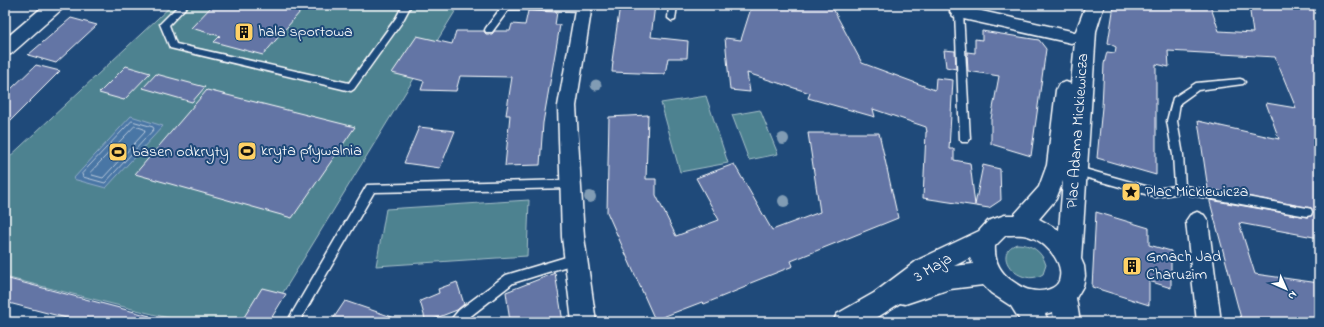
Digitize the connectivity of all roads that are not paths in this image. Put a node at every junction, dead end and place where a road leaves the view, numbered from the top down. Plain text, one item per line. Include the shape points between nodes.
1 (56, 5) edge
2 (184, 5) edge
3 (407, 5) edge
4 (673, 5) edge
5 (1082, 5) edge
6 (1095, 5) edge
7 (584, 6) edge
8 (959, 8) edge
9 (672, 18) dead end
10 (489, 30) dead end
11 (1071, 37) junction
12 (5, 49) edge
13 (1240, 82) dead end
14 (965, 139) dead end
15 (1074, 170) junction
16 (571, 184) junction
17 (1180, 189) junction
18 (1308, 212) dead end
19 (1197, 222) dead end
20 (1020, 224) junction
21 (985, 239) junction
22 (1069, 258) junction
23 (576, 259) junction
24 (988, 273) junction
25 (1064, 295) junction
26 (1020, 299) junction
27 (883, 301) junction
28 (293, 322) edge
29 (455, 322) edge
30 (584, 322) edge
31 (846, 322) edge
32 (1036, 322) edge
33 (1067, 322) edge
34 (1209, 322) edge

1 - 12 street
2 - 3 lane via 164,24 173,46 351,87
4 - 9 lane
5 - 11 main road, Plac Adama Mickiewicza
6 - 15 main road, Plac Adama Mickiewicza via 1086,31
7 - 10 lane via 507,6
7 - 16 street via 567,106
8 - 11 street, Plac Adama Mickiewicza
8 - 14 lane
11 - 20 main road, Plac Adama Mickiewicza via 1058,165 1048,192
13 - 17 lane via 1196,87 1176,101 1172,121
15 - 17 lane via 1156,193
15 - 22 main road, Plac Adama Mickiewicza
16 - 23 street
16 - 28 lane via 371,188
17 - 18 lane
19 - 34 street
20 - 21 main road via 1005,225 993,230
20 - 22 main road via 1048,235 1061,246
21 - 24 main road via 982,250
21 - 27 main road, 3 Maja via 927,268
22 - 25 main road via 1073,272 1071,284
23 - 29 lane via 510,279
23 - 30 street
24 - 26 main road via 996,284
24 - 27 main road, 3 Maja via 950,278
25 - 26 main road via 1044,302
25 - 33 main road
26 - 32 main road
27 - 31 main road, 3 Maja

